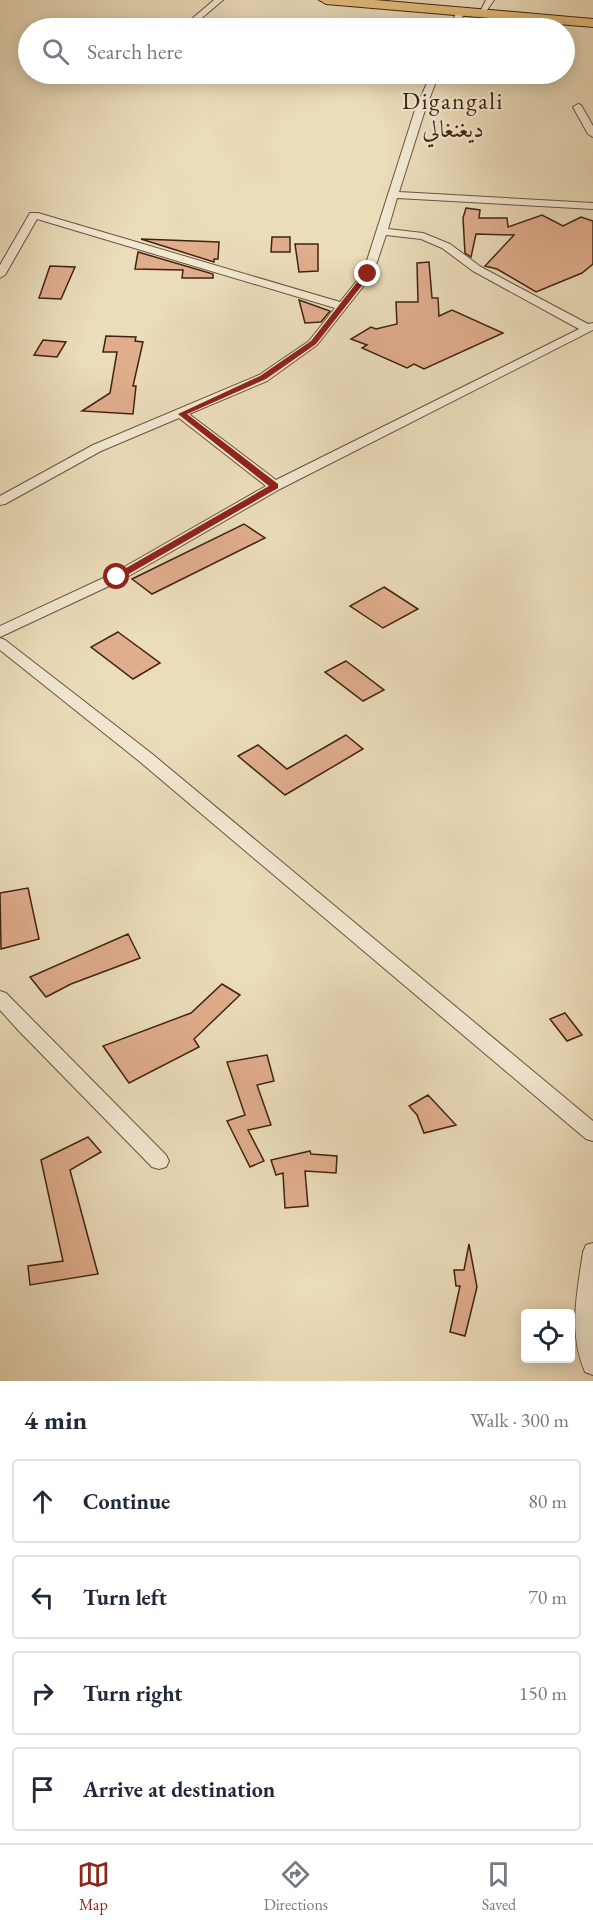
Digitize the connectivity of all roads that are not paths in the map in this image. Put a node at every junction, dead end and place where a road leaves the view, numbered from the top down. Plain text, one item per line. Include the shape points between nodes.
1 (219, 0) edge
2 (326, 0) edge
3 (389, 0) edge
4 (487, 4) edge
5 (460, 13) junction
6 (593, 17) edge
7 (197, 18) edge
8 (458, 18) edge
9 (526, 18) edge
10 (575, 22) edge
11 (593, 23) edge
12 (432, 84) edge
13 (578, 107) dead end
14 (593, 134) edge
15 (393, 195) junction
16 (593, 206) edge
17 (382, 231) junction
18 (0, 275) edge
19 (342, 306) junction
20 (591, 328) edge
21 (182, 414) junction
22 (275, 486) junction
23 (0, 501) edge
24 (0, 632) edge
25 (0, 643) edge
26 (0, 998) edge
27 (593, 1133) edge
28 (159, 1161) dead end
29 (593, 1252) edge
30 (593, 1365) edge

1 - 7 street
2 - 5 highway
3 - 4 highway
4 - 6 highway
5 - 8 street
5 - 9 highway
10 - 11 highway
12 - 15 street
13 - 14 street
15 - 16 street
15 - 17 street
17 - 19 street via 368,274
17 - 20 street via 423,236 446,246 477,269
18 - 19 street via 34,215
19 - 21 street via 313,343 263,378
20 - 22 street
21 - 22 street
21 - 23 street via 98,448
22 - 24 street via 117,577
25 - 27 street via 145,757
26 - 28 street
29 - 30 street via 584,1320

